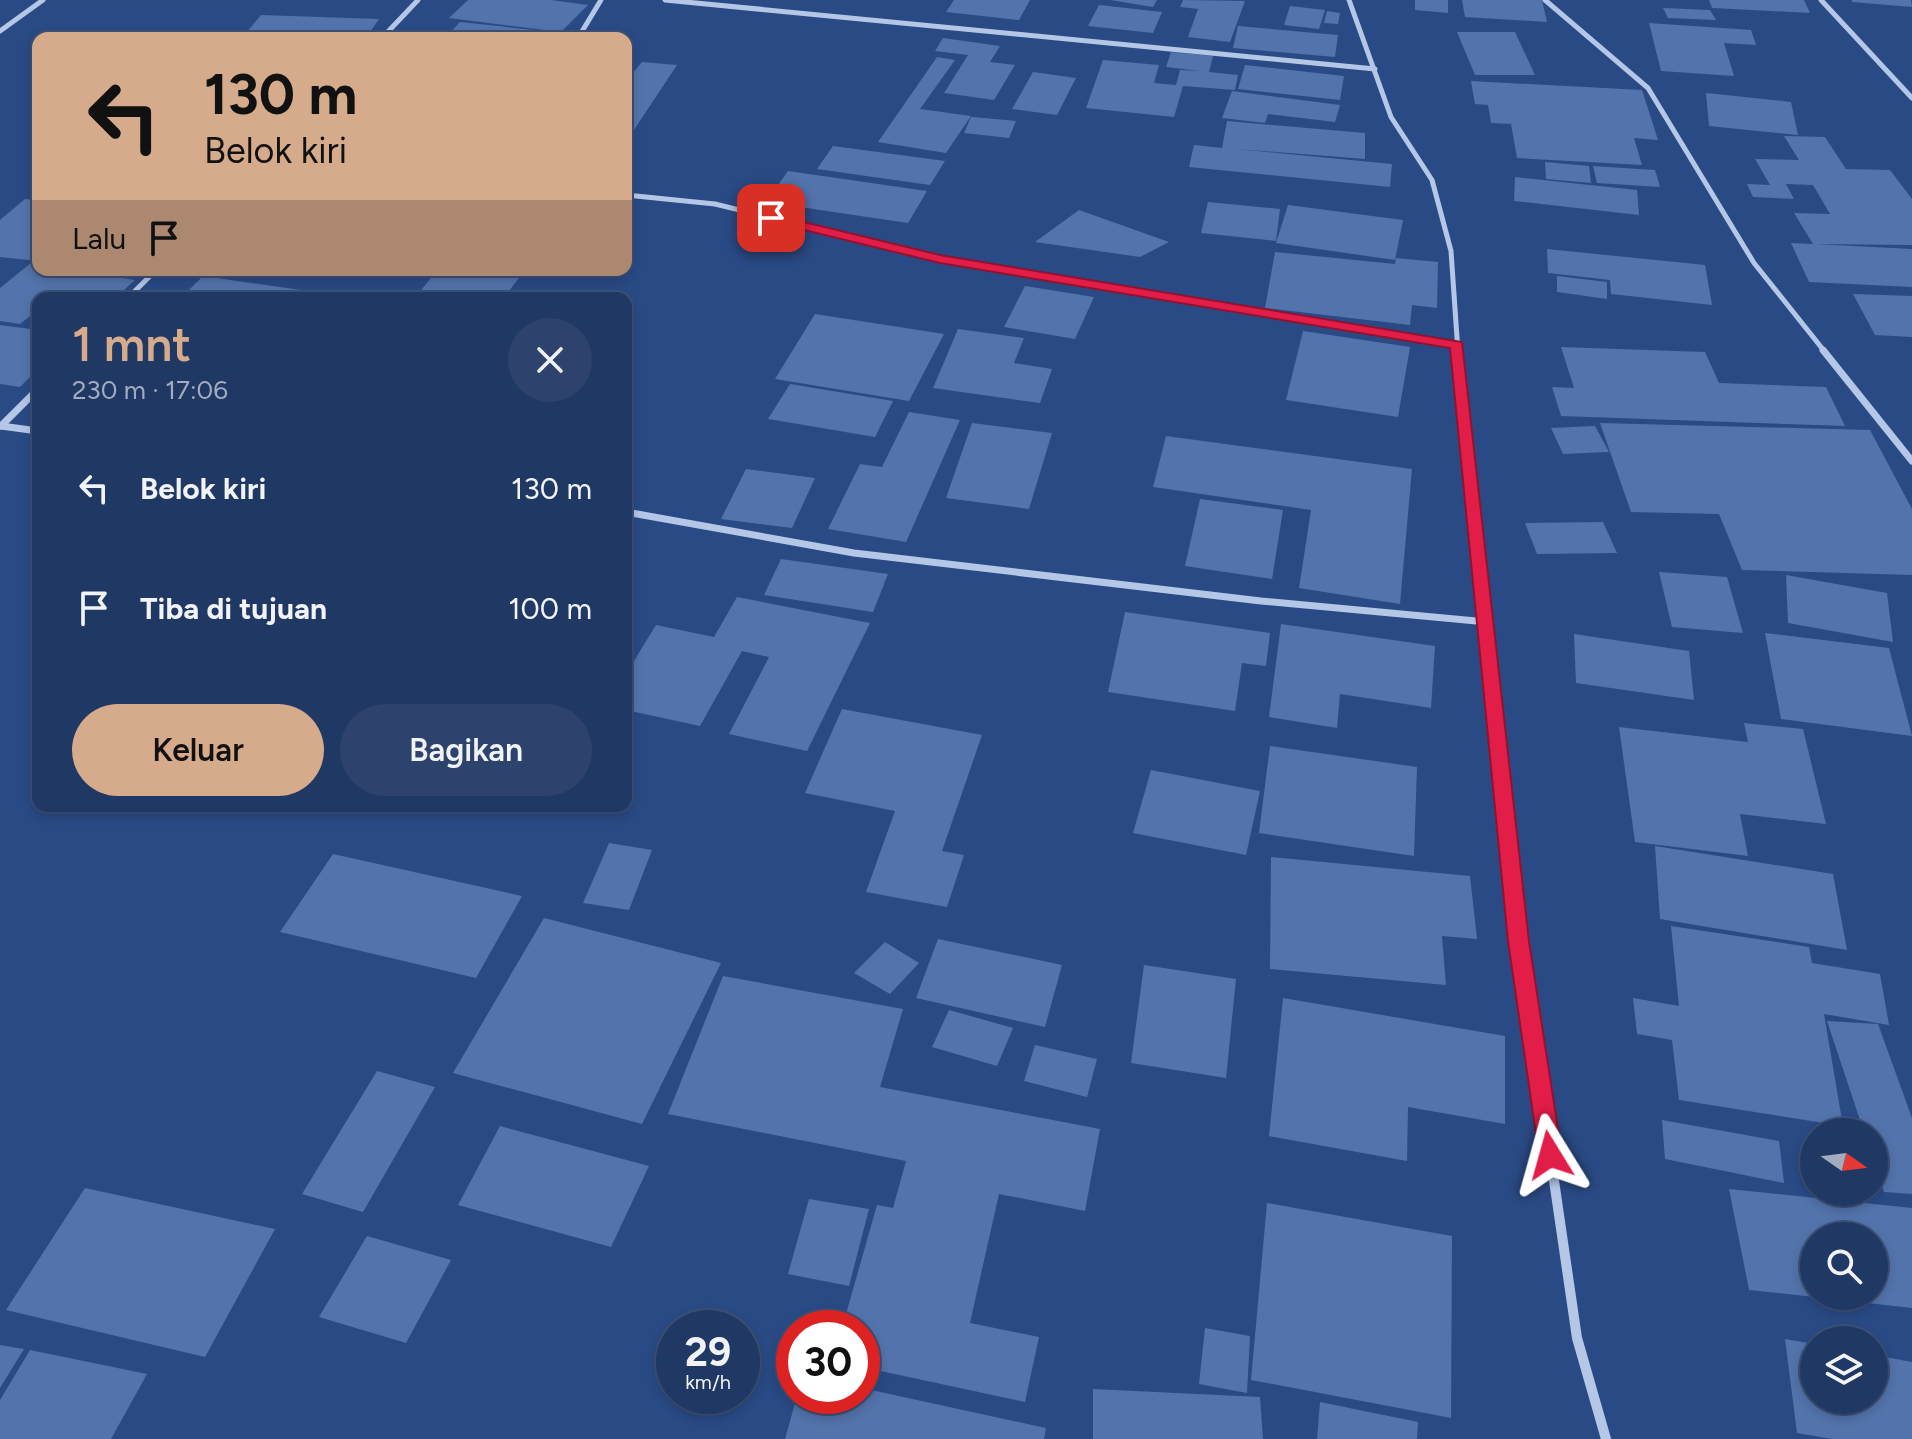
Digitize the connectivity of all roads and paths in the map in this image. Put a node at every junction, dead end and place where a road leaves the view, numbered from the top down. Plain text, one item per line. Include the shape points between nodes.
1 (43, 0) edge
2 (418, 0) edge
3 (601, 0) edge
4 (665, 0) edge
5 (1349, 0) edge
6 (1545, 0) edge
7 (1821, 0) edge
8 (0, 31) edge
9 (388, 32) edge
10 (582, 32) edge
11 (1375, 69) junction
12 (1912, 98) edge
13 (632, 196) edge
14 (150, 276) edge
15 (134, 292) edge
16 (1457, 345) junction
17 (32, 395) edge
18 (1, 426) edge
19 (32, 430) edge
20 (1912, 461) edge
21 (632, 513) edge
22 (1487, 622) junction
23 (1606, 1439) edge

1 - 8 street
2 - 9 street
3 - 10 street
4 - 11 street
5 - 11 street
6 - 20 street via 1648,88 1754,263
7 - 12 street
11 - 16 street via 1391,117 1432,180 1451,251
13 - 16 street via 715,204 940,259
14 - 15 street
16 - 22 street
17 - 18 street
18 - 19 street
21 - 22 street via 854,553
22 - 23 street via 1519,941 1577,1338

